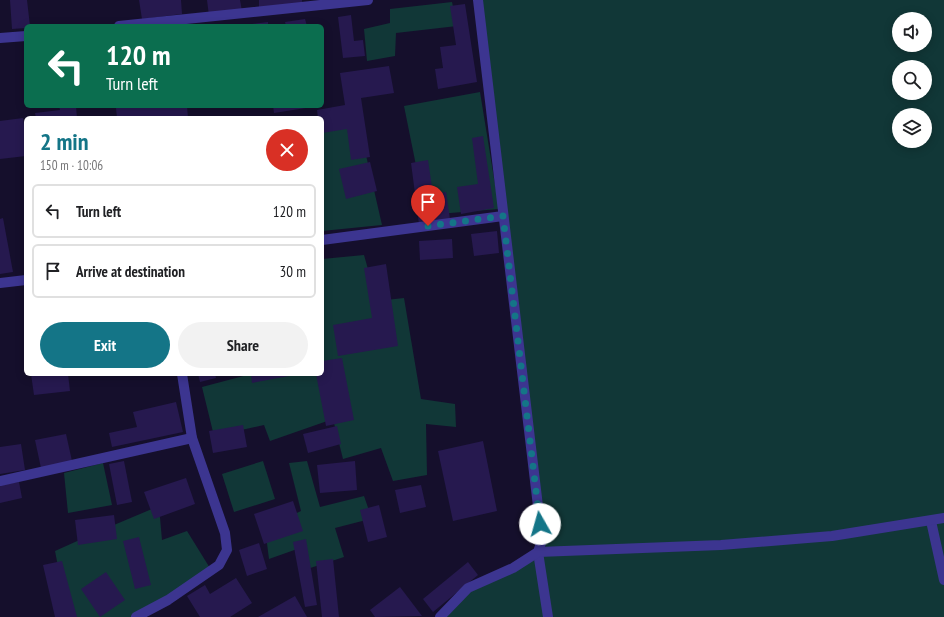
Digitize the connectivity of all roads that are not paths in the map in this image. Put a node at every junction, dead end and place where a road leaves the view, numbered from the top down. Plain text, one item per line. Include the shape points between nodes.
1 (368, 0) edge
2 (478, 0) edge
3 (138, 24) edge
4 (24, 36) edge
5 (0, 38) edge
6 (503, 216) junction
7 (324, 240) edge
8 (24, 280) edge
9 (0, 283) edge
10 (182, 376) edge
11 (192, 438) junction
12 (0, 481) edge
13 (944, 518) edge
14 (931, 521) junction
15 (538, 552) junction
16 (944, 580) edge
17 (136, 617) edge
18 (440, 617) edge
19 (548, 617) edge

1 - 3 street
2 - 6 street
4 - 5 street
6 - 7 street
6 - 15 street via 542,540
8 - 9 street
10 - 11 street
11 - 12 street
11 - 17 street via 225,534 227,550 219,565 168,600
13 - 14 street
14 - 15 street via 832,536 745,543
14 - 16 street
15 - 18 street via 513,568 468,588
15 - 19 street

